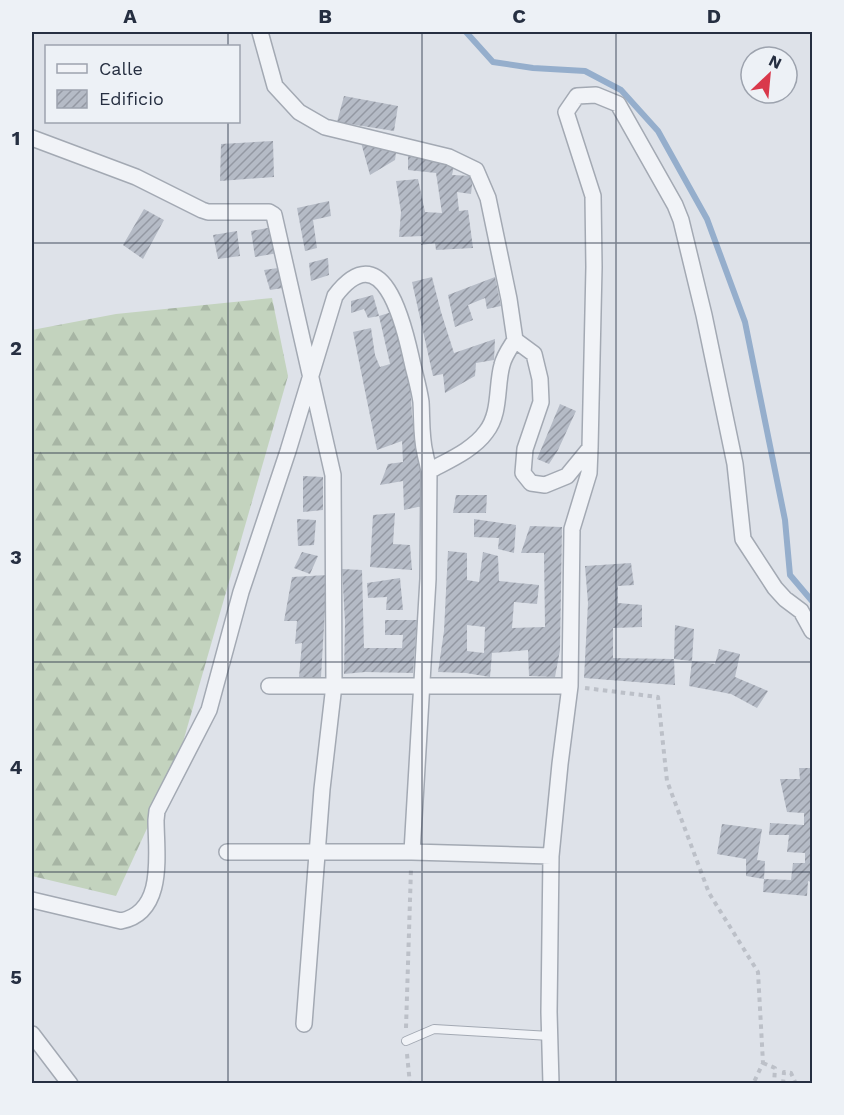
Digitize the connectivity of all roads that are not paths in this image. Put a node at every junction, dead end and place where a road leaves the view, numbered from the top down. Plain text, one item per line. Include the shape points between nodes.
1 (261, 32) edge
2 (32, 138) edge
3 (515, 340) junction
4 (311, 377) junction
5 (590, 448) junction
6 (429, 471) junction
7 (813, 631) edge
8 (334, 685) junction
9 (269, 686) dead end
10 (570, 686) junction
11 (423, 687) junction
12 (227, 852) dead end
13 (412, 852) junction
14 (316, 853) junction
15 (552, 856) junction
16 (32, 900) edge
17 (304, 1024) dead end
18 (32, 1034) edge
19 (550, 1036) junction
20 (406, 1041) road end
21 (70, 1083) edge
22 (551, 1083) edge

1 - 3 street via 275,86 299,112 325,127 449,157 476,170 488,198
2 - 4 street via 125,173 208,212 272,213
3 - 5 street via 534,354 540,379 541,402 525,449 526,479 545,485 567,476
3 - 6 street via 502,365 492,422 486,433 467,450
4 - 6 street via 335,296 358,275 377,279 387,287 402,317 421,401
4 - 8 street via 333,475
4 - 16 street via 241,592 209,710 158,811 153,891 138,913 121,921
5 - 7 street via 593,196 566,112 577,96 596,95 618,104 675,205 704,315 735,464 743,539 775,588 801,611
5 - 10 street via 589,473 572,529
6 - 11 street
8 - 9 street
8 - 11 street
8 - 14 street
10 - 11 street
10 - 15 street
11 - 13 street
12 - 14 street
13 - 14 street
13 - 15 street
14 - 17 street
15 - 19 street
18 - 21 street
19 - 20 lane via 434,1029
19 - 22 street

